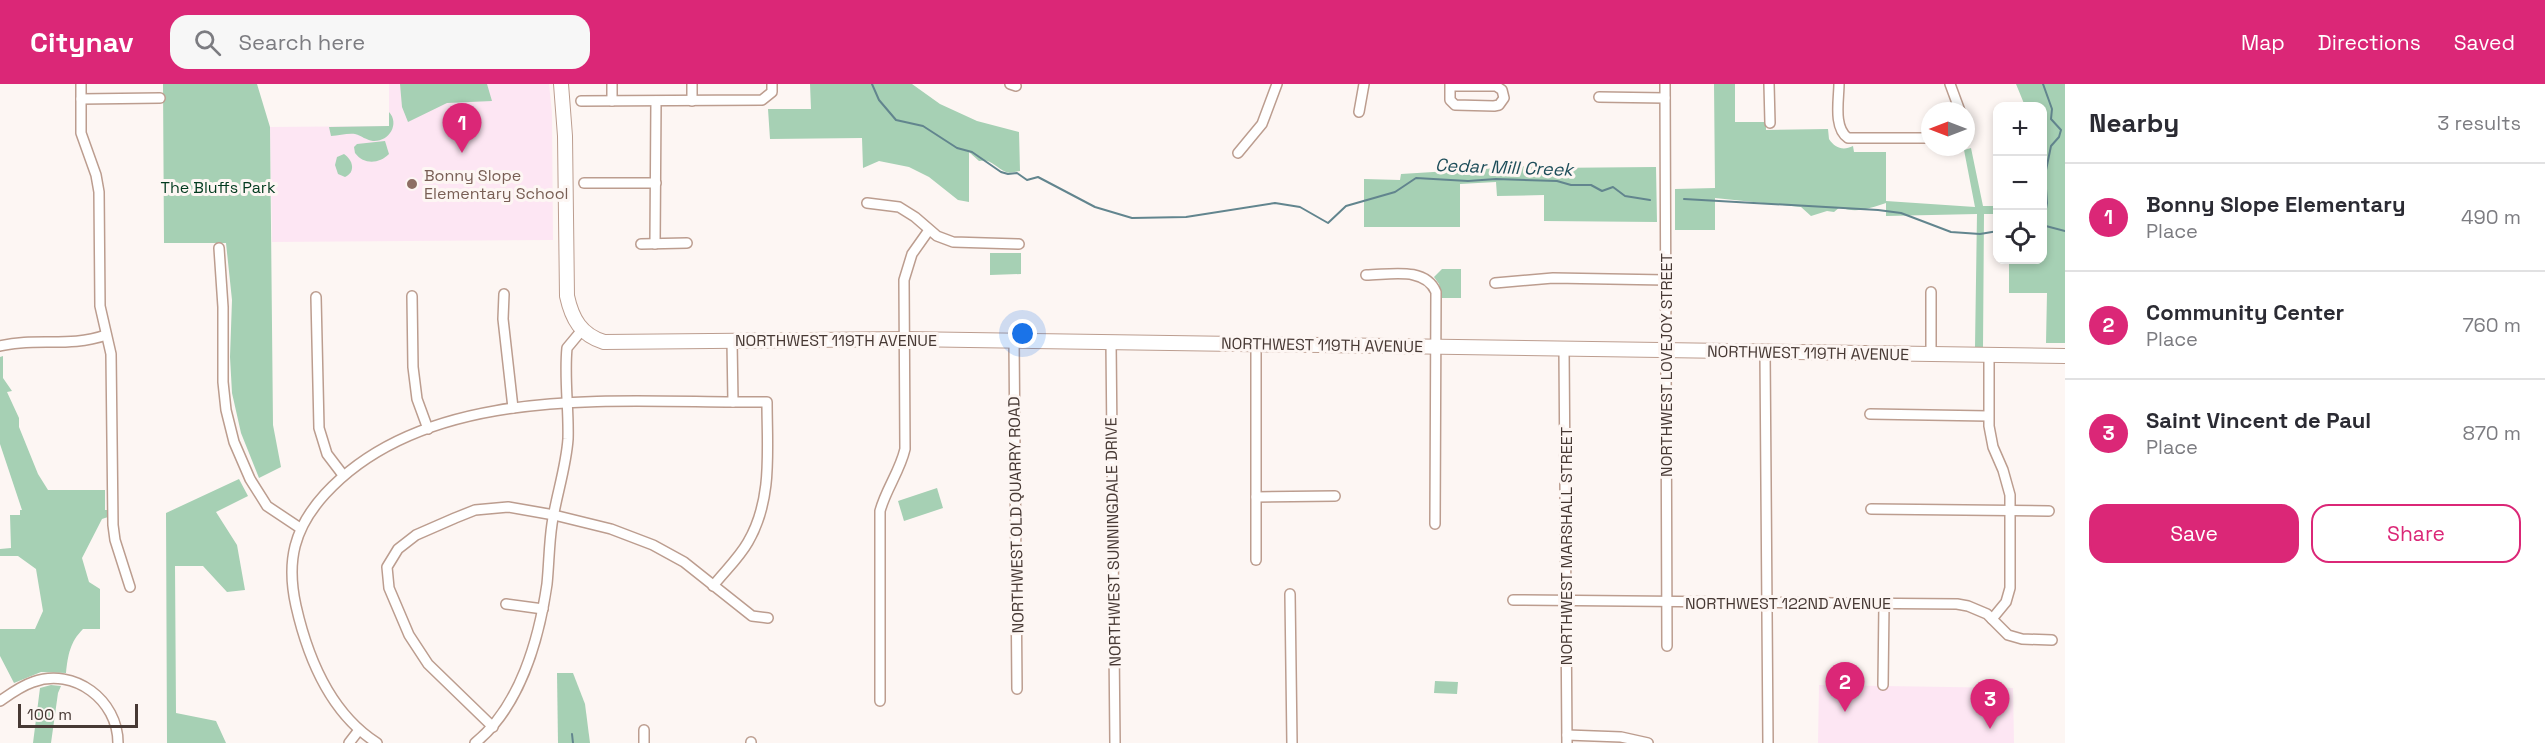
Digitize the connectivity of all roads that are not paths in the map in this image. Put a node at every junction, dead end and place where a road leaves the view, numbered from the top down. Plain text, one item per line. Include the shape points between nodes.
1 (81, 84) edge
2 (561, 84) edge
3 (612, 84) edge
4 (692, 84) edge
5 (772, 84) edge
6 (1277, 84) edge
7 (1364, 84) edge
8 (1665, 84) edge
9 (1769, 84) edge
10 (1839, 84) edge
11 (1950, 84) edge
12 (1450, 85) edge
13 (1599, 97) dead end
14 (160, 98) dead end
15 (1665, 98) junction
16 (81, 99) junction
17 (581, 101) dead end
18 (612, 101) junction
19 (656, 101) junction
20 (692, 101) junction
21 (1957, 102) edge
22 (1359, 112) dead end
23 (1770, 123) dead end
24 (1921, 138) edge
25 (1238, 153) dead end
26 (584, 183) dead end
27 (656, 183) junction
28 (867, 203) dead end
29 (929, 230) junction
30 (687, 243) dead end
31 (641, 244) dead end
32 (655, 244) junction
33 (1019, 244) dead end
34 (219, 248) dead end
35 (1366, 274) dead end
36 (1666, 280) junction
37 (1495, 283) dead end
38 (1931, 292) dead end
39 (504, 294) dead end
40 (412, 296) dead end
41 (316, 297) dead end
42 (582, 330) junction
43 (106, 335) junction
44 (905, 339) junction
45 (1014, 340) junction
46 (732, 341) junction
47 (1111, 342) junction
48 (1256, 344) junction
49 (0, 346) edge
50 (1434, 347) junction
51 (1564, 349) junction
52 (1665, 351) junction
53 (1765, 352) junction
54 (1931, 355) junction
55 (1989, 356) junction
56 (2065, 356) edge
57 (567, 401) junction
58 (733, 402) junction
59 (513, 408) junction
60 (1869, 414) dead end
61 (1988, 416) junction
62 (428, 429) junction
63 (343, 475) junction
64 (1335, 496) dead end
65 (1256, 497) junction
66 (1870, 509) dead end
67 (2010, 510) junction
68 (2049, 511) dead end
69 (554, 515) junction
70 (1435, 524) dead end
71 (300, 528) junction
72 (1256, 560) dead end
73 (713, 586) junction
74 (130, 587) dead end
75 (1290, 594) dead end
76 (1513, 600) dead end
77 (1567, 600) junction
78 (1666, 602) junction
79 (1768, 602) junction
80 (506, 604) dead end
81 (1884, 604) junction
82 (543, 609) junction
83 (768, 618) dead end
84 (1992, 619) junction
85 (2052, 640) dead end
86 (1667, 646) dead end
87 (1883, 685) dead end
88 (1017, 689) dead end
89 (0, 701) edge
90 (880, 701) dead end
91 (493, 727) junction
92 (359, 730) junction
93 (644, 730) dead end
94 (1567, 739) edge
95 (118, 743) edge
96 (349, 743) edge
97 (377, 743) edge
98 (476, 743) edge
99 (644, 743) edge
100 (1115, 743) edge
101 (1292, 743) edge
102 (1648, 743) edge
103 (1768, 743) edge

1 - 16 street
2 - 42 street via 567,296
3 - 18 street
4 - 20 street
5 - 20 street via 772,92 762,100
6 - 25 street via 1262,123
7 - 22 street
8 - 15 street, NORTHWEST LOVEJOY STREET
9 - 23 street
10 - 24 street via 1840,126 1848,138
11 - 21 street
12 - 12 street via 1496,86 1504,98 1494,106 1455,105 1450,100
13 - 15 street
14 - 16 street
15 - 36 street, NORTHWEST LOVEJOY STREET
16 - 43 street via 83,141 99,192 100,306
17 - 18 street
18 - 19 street
19 - 20 street
19 - 27 street
26 - 27 street
27 - 32 street
28 - 29 street via 899,207
29 - 33 street via 961,244
29 - 44 street via 912,254 905,274
30 - 32 street
31 - 32 street
34 - 71 street via 224,307 223,382 234,442 267,506
35 - 50 street via 1419,275 1431,282 1437,297
36 - 37 street via 1553,278
36 - 52 street, NORTHWEST LOVEJOY STREET
38 - 54 street
39 - 59 street
40 - 62 street via 413,367 417,399
41 - 63 street via 319,428 327,454
42 - 46 street, NORTHWEST 119TH AVENUE via 599,340 618,343
42 - 57 street via 567,348
43 - 49 street via 83,342 19,342
43 - 74 street via 111,354 114,534
44 - 45 street, NORTHWEST 119TH AVENUE
44 - 46 street, NORTHWEST 119TH AVENUE
44 - 90 street via 905,449 880,511
45 - 47 street, NORTHWEST 119TH AVENUE
45 - 88 street, NORTHWEST OLD QUARRY ROAD
46 - 58 street
47 - 48 street, NORTHWEST 119TH AVENUE
47 - 100 street, NORTHWEST SUNNINGDALE DRIVE
48 - 50 street, NORTHWEST 119TH AVENUE
48 - 65 street
50 - 51 street, NORTHWEST 119TH AVENUE
50 - 70 street
51 - 52 street, NORTHWEST 119TH AVENUE
51 - 77 street, NORTHWEST MARSHALL STREET
52 - 53 street, NORTHWEST 119TH AVENUE
52 - 78 street, NORTHWEST LOVEJOY STREET
53 - 54 street, NORTHWEST 119TH AVENUE
53 - 79 street
54 - 55 street, NORTHWEST 119TH AVENUE
55 - 56 street, NORTHWEST 119TH AVENUE
55 - 61 street
57 - 58 street
57 - 59 street
57 - 69 street via 566,457
58 - 73 street via 767,402 766,496 747,544
59 - 62 street
60 - 61 street
61 - 67 street via 1993,447 2008,485
62 - 63 street via 382,449
63 - 71 street
64 - 65 street
65 - 72 street
66 - 67 street
67 - 68 street
67 - 84 street via 2010,588 2006,602
69 - 73 street via 653,544 684,562
69 - 82 street
69 - 91 street via 508,507 475,510 416,535 398,549 387,567 393,600 428,664
71 - 92 street via 291,570 298,614 322,681 343,715
73 - 83 street via 752,615
75 - 101 street
76 - 77 street, NORTHWEST 122ND AVENUE
77 - 78 street, NORTHWEST 122ND AVENUE
77 - 94 street, NORTHWEST MARSHALL STREET
78 - 79 street, NORTHWEST 122ND AVENUE
78 - 86 street, NORTHWEST LOVEJOY STREET
79 - 81 street, NORTHWEST 122ND AVENUE
79 - 103 street
80 - 82 street
81 - 84 street, NORTHWEST 122ND AVENUE via 1968,606
81 - 87 street
82 - 91 street via 524,670
84 - 85 street, NORTHWEST 122ND AVENUE via 2015,638
89 - 95 street via 34,681 66,679 94,692 104,702 112,714
91 - 98 street
92 - 96 street
92 - 97 street
93 - 99 street
94 - 102 street via 1609,736

